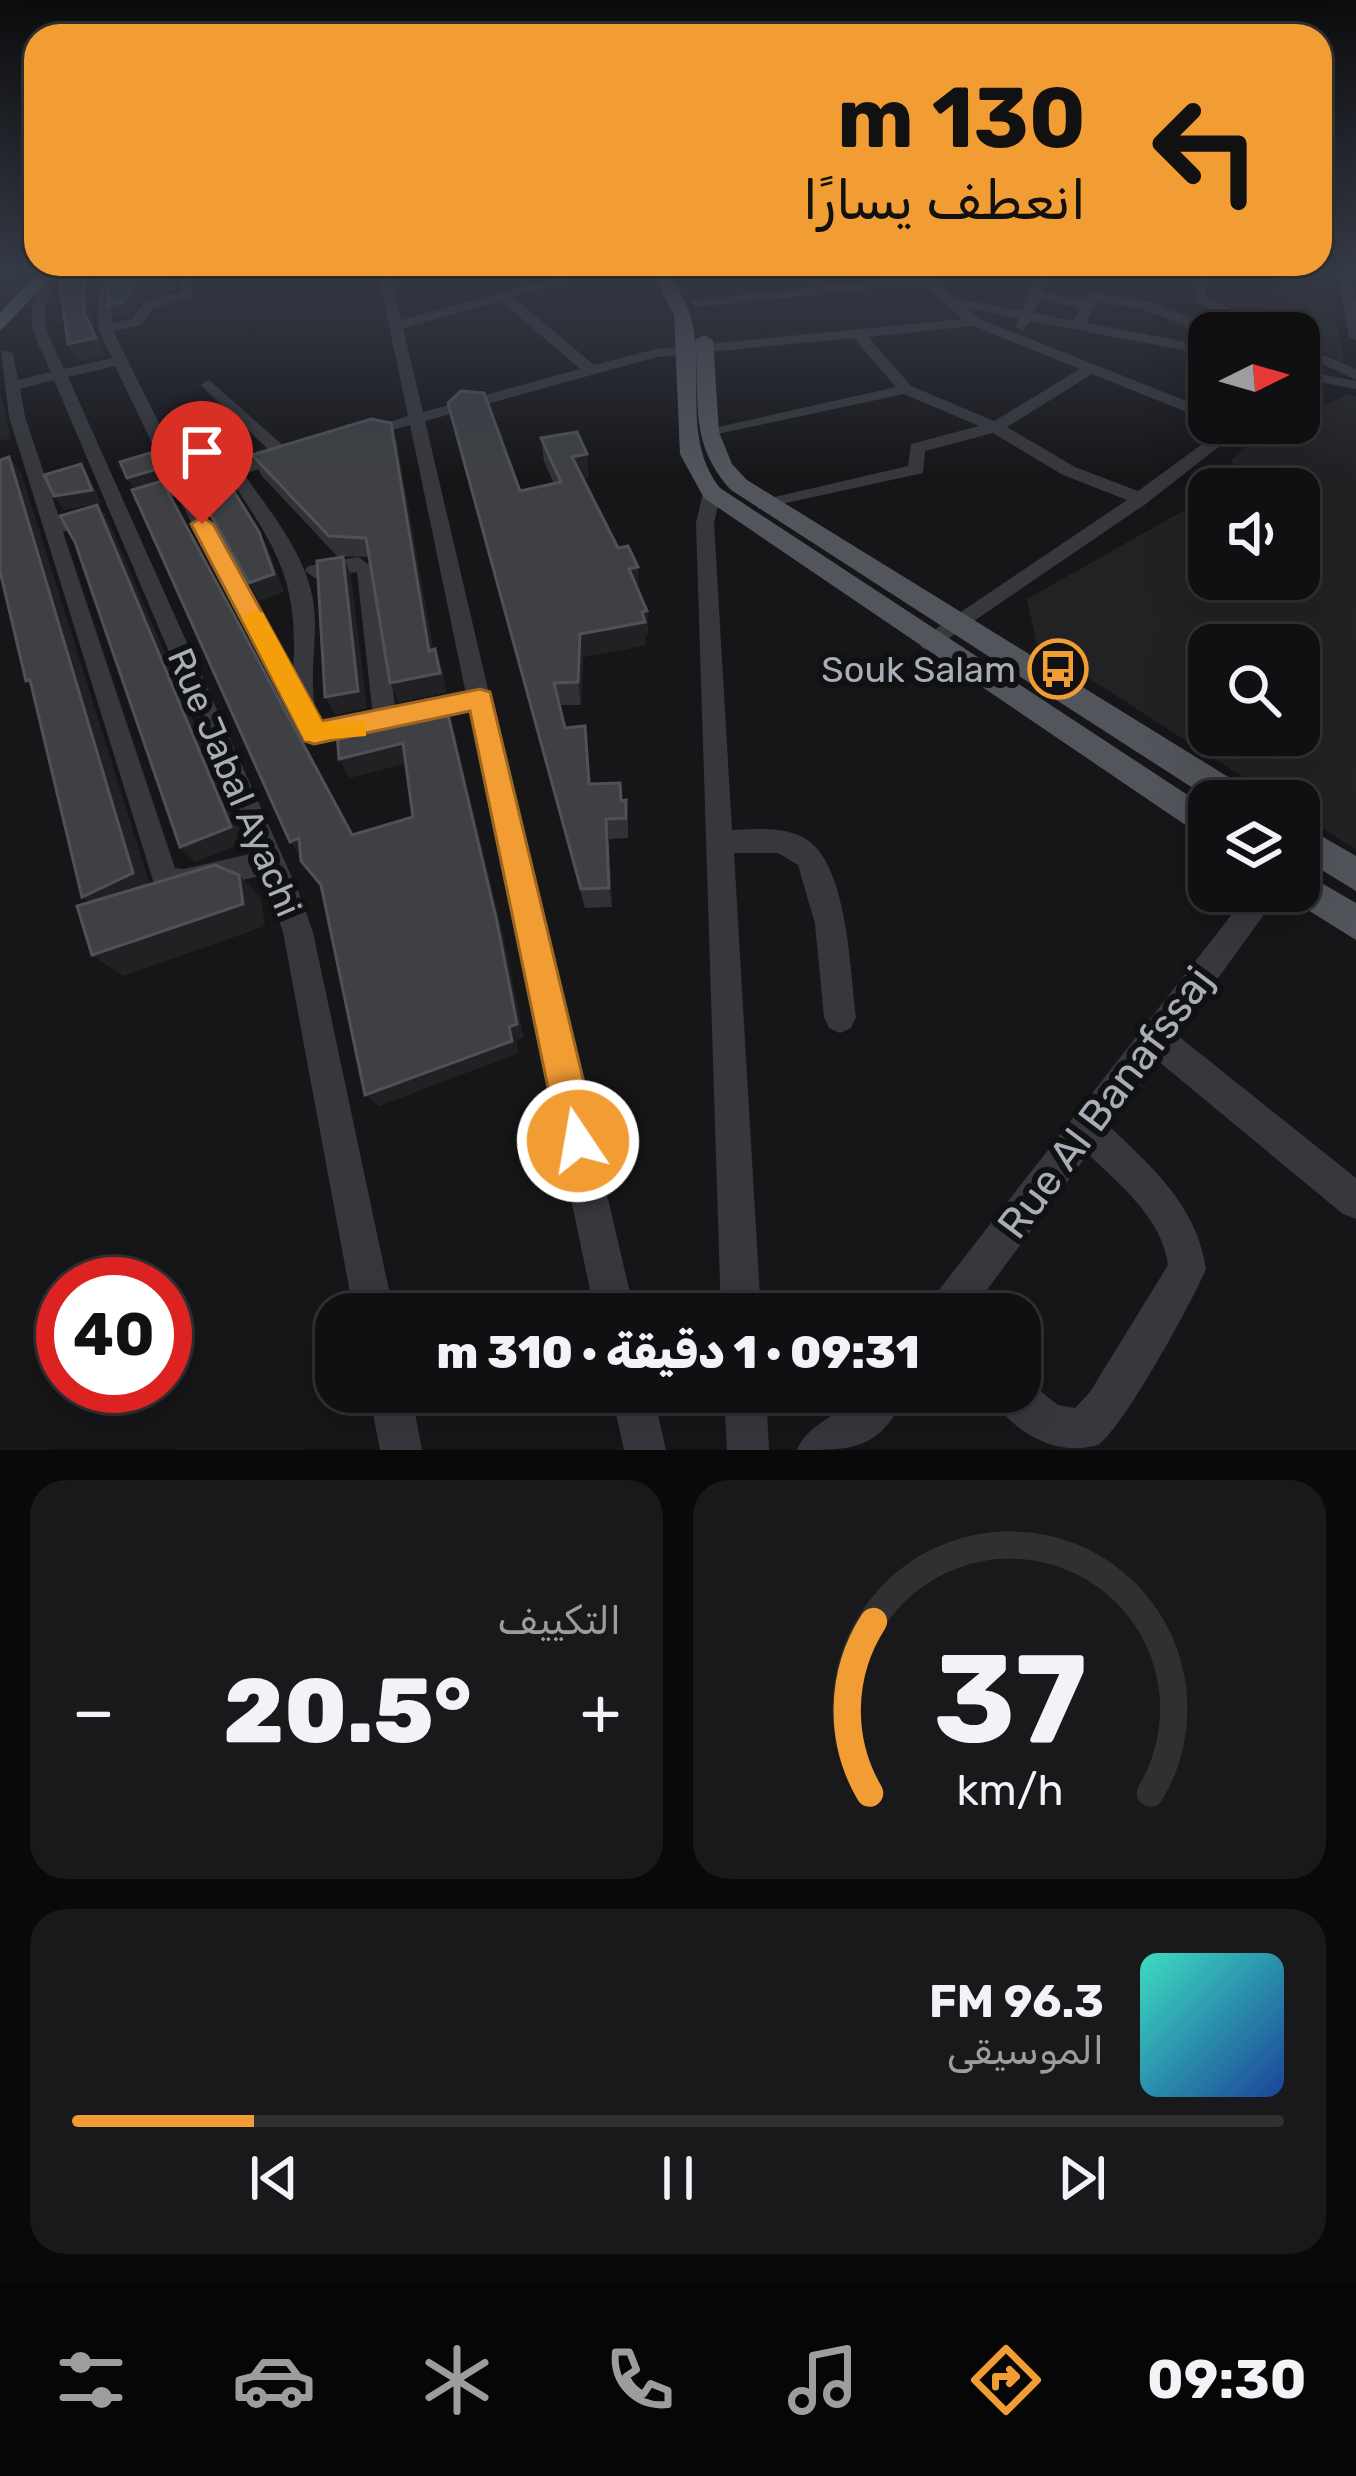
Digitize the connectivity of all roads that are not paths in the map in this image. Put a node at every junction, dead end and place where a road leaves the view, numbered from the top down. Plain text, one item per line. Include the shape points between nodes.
1 (111, 341) edge
2 (401, 341) edge
3 (556, 341) edge
4 (692, 341) edge
5 (696, 341) edge
6 (790, 341) edge
7 (864, 341) edge
8 (1016, 341) edge
9 (1154, 341) edge
10 (46, 342) joint
11 (1188, 347) edge
12 (696, 350) junction
13 (3, 353) edge
14 (1320, 358) edge
15 (120, 360) junction
16 (590, 370) junction
17 (1089, 370) junction
18 (62, 375) junction
19 (1356, 375) edge
20 (1320, 378) edge
21 (1356, 385) edge
22 (12, 386) junction
23 (209, 386) dead end
24 (906, 389) junction
25 (1188, 408) edge
26 (416, 416) junction
27 (248, 422) junction
28 (995, 427) junction
29 (708, 431) junction
30 (350, 436) edge
31 (1211, 444) edge
32 (164, 450) junction
33 (307, 450) edge
34 (285, 456) junction
35 (1069, 471) junction
36 (234, 472) junction
37 (182, 488) junction
38 (712, 493) junction
39 (1141, 499) junction
40 (764, 505) junction
41 (121, 507) junction
42 (1114, 518) junction
43 (55, 528) junction
44 (301, 574) junction
45 (956, 626) junction
46 (930, 643) junction
47 (480, 699) junction
48 (302, 705) junction
49 (385, 722) junction
50 (1206, 780) edge
51 (1188, 813) edge
52 (719, 842) junction
53 (1320, 852) edge
54 (269, 861) junction
55 (1356, 875) edge
56 (1320, 900) edge
57 (1251, 912) edge
58 (1356, 923) edge
59 (840, 1017) dead end
60 (1154, 1037) junction
61 (1086, 1127) junction
62 (1356, 1201) edge
63 (370, 1293) edge
64 (610, 1293) edge
65 (740, 1293) edge
66 (961, 1293) edge
67 (394, 1413) edge
68 (637, 1413) edge
69 (746, 1413) edge
70 (869, 1413) edge
71 (1033, 1413) edge
72 (401, 1450) edge
73 (645, 1450) edge
74 (748, 1450) edge
75 (818, 1450) edge

1 - 15 street
2 - 26 street
3 - 16 street
4 - 12 main road
5 - 12 main road
6 - 12 street
7 - 24 street
8 - 17 street
9 - 11 street
10 - 13 street
10 - 18 street, Rue Jabal Ayachi
12 - 16 street
12 - 29 main road
12 - 38 main road via 689,447
13 - 22 street
14 - 19 street
15 - 18 street
15 - 32 street
16 - 26 street
17 - 25 street
17 - 28 street
18 - 22 street
18 - 41 street, Rue Jabal Ayachi
20 - 21 street
22 - 43 street
23 - 27 street
24 - 28 street
24 - 29 street
26 - 30 street
26 - 47 street
27 - 32 street
27 - 34 street
28 - 35 street
28 - 40 street via 917,448 916,469
29 - 40 main road via 723,475
31 - 39 street
32 - 37 street
33 - 34 street
34 - 36 street
35 - 39 street
35 - 42 street
36 - 37 street
36 - 44 street
37 - 41 street
37 - 48 street
38 - 46 main road
38 - 52 street via 705,523
39 - 42 street
40 - 45 main road
41 - 43 street
41 - 54 street, Rue Jabal Ayachi
42 - 45 street
43 - 54 street via 165,878 184,882
44 - 48 street via 308,625
44 - 49 street via 364,566
45 - 46 street
45 - 50 main road
46 - 51 main road
47 - 49 street
47 - 64 street
48 - 49 street via 314,733
52 - 59 street via 786,844 813,862
52 - 65 street
53 - 55 main road
54 - 63 street, Rue Jabal Ayachi via 298,932
56 - 58 main road
57 - 60 street, Rue Al Banafssaj
60 - 61 street, Rue Al Banafssaj
60 - 62 street
61 - 66 street, Rue Al Banafssaj
61 - 71 street via 1172,1217 1187,1270 1083,1430 1058,1430
67 - 72 street
68 - 73 street
69 - 74 street
70 - 75 street

